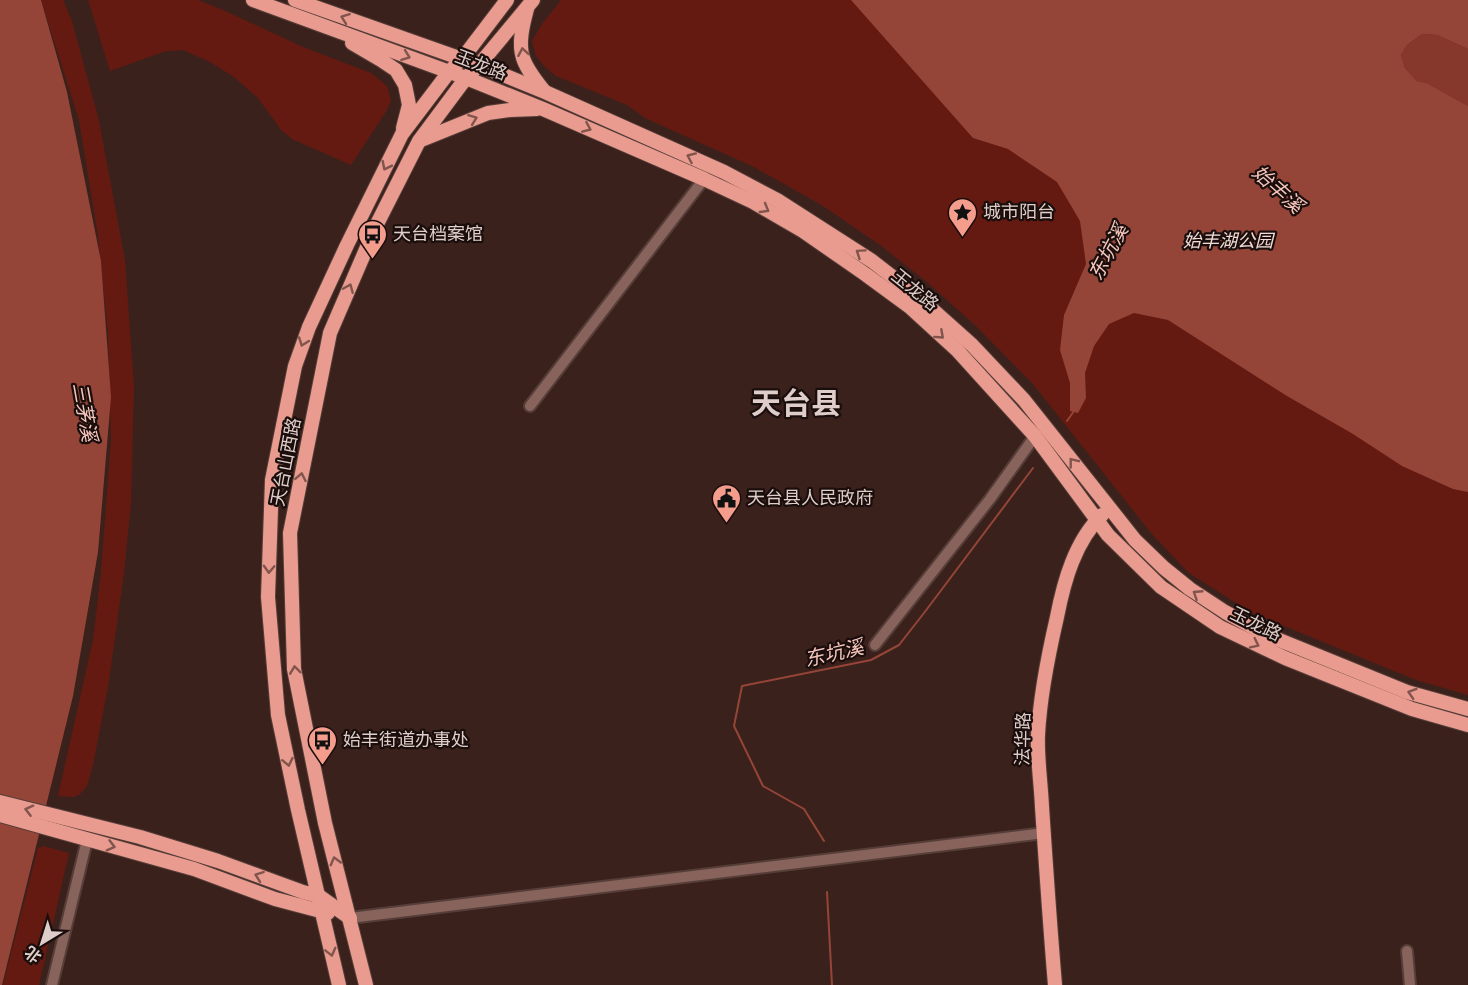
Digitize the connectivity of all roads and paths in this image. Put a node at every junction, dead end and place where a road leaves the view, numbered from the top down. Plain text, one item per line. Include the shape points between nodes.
1 (253, 0) edge
2 (296, 0) edge
3 (507, 0) edge
4 (530, 4) edge
5 (319, 25) junction
6 (462, 59) junction
7 (480, 65) junction
8 (449, 72) junction
9 (466, 78) junction
10 (545, 92) junction
11 (543, 109) junction
12 (402, 134) junction
13 (419, 141) junction
14 (704, 179) junction
15 (530, 406) dead end
16 (1035, 436) junction
17 (1109, 508) junction
18 (1097, 520) junction
19 (270, 530) junction
20 (290, 533) junction
21 (875, 645) dead end
22 (1468, 709) edge
23 (305, 721) junction
24 (1468, 724) edge
25 (280, 726) junction
26 (0, 802) edge
27 (0, 815) edge
28 (57, 823) junction
29 (1044, 833) junction
30 (87, 840) junction
31 (319, 896) junction
32 (321, 911) junction
33 (350, 918) junction
34 (1407, 951) dead end
35 (52, 985) edge
36 (339, 985) edge
37 (366, 985) edge
38 (1055, 985) edge
39 (1410, 985) edge

1 - 5 main road, 玉龙路
6 -> 2 main road, 玉龙路
3 - 6 main road, 天台山西路
4 - 7 main road, 天台山西路
10 -> 4 main road via 522,57 523,22
5 -> 8 main road, 玉龙路
5 - 12 main road via 396,70 409,105
6 - 7 main road, 玉龙路
6 - 8 main road, 天台山西路
7 - 9 main road, 天台山西路
7 - 10 main road, 玉龙路
8 - 9 main road, 玉龙路
8 - 12 main road, 天台山西路
9 - 11 main road, 玉龙路
9 - 13 main road, 天台山西路
17 -> 10 main road, 玉龙路 via 1024,400 972,345 872,261 777,200 724,172
13 -> 11 main road via 488,113
11 -> 14 main road, 玉龙路
12 -> 19 main road, 天台山西路 via 331,278 295,366 272,480
20 -> 13 main road, 天台山西路 via 330,333 377,224
14 - 15 street
14 -> 16 main road, 玉龙路 via 802,231 910,307 957,350
16 - 18 main road, 玉龙路
16 - 21 street
17 - 18 main road, 法华路
22 -> 17 main road, 玉龙路 via 1407,692 1267,635 1225,612 1164,568
18 -> 24 main road, 玉龙路 via 1161,587 1220,627 1412,709
18 - 29 main road, 法华路 via 1072,561 1046,668 1038,735
19 - 20 main road
19 -> 25 main road, 天台山西路 via 268,597
23 -> 20 main road, 天台山西路 via 294,669
23 - 25 main road
33 -> 23 main road, 天台山西路 via 325,823
25 -> 31 main road, 天台山西路
28 -> 26 main road
27 - 28 main road
28 - 30 main road
31 -> 28 main road via 140,837
29 - 33 street
29 - 38 main road, 法华路
30 -> 32 main road via 194,869 275,899
30 - 35 street
31 - 32 main road, 天台山西路
31 - 33 main road
32 - 33 main road
32 -> 36 main road, 天台山西路
33 - 37 main road, 天台山西路
34 - 39 street

